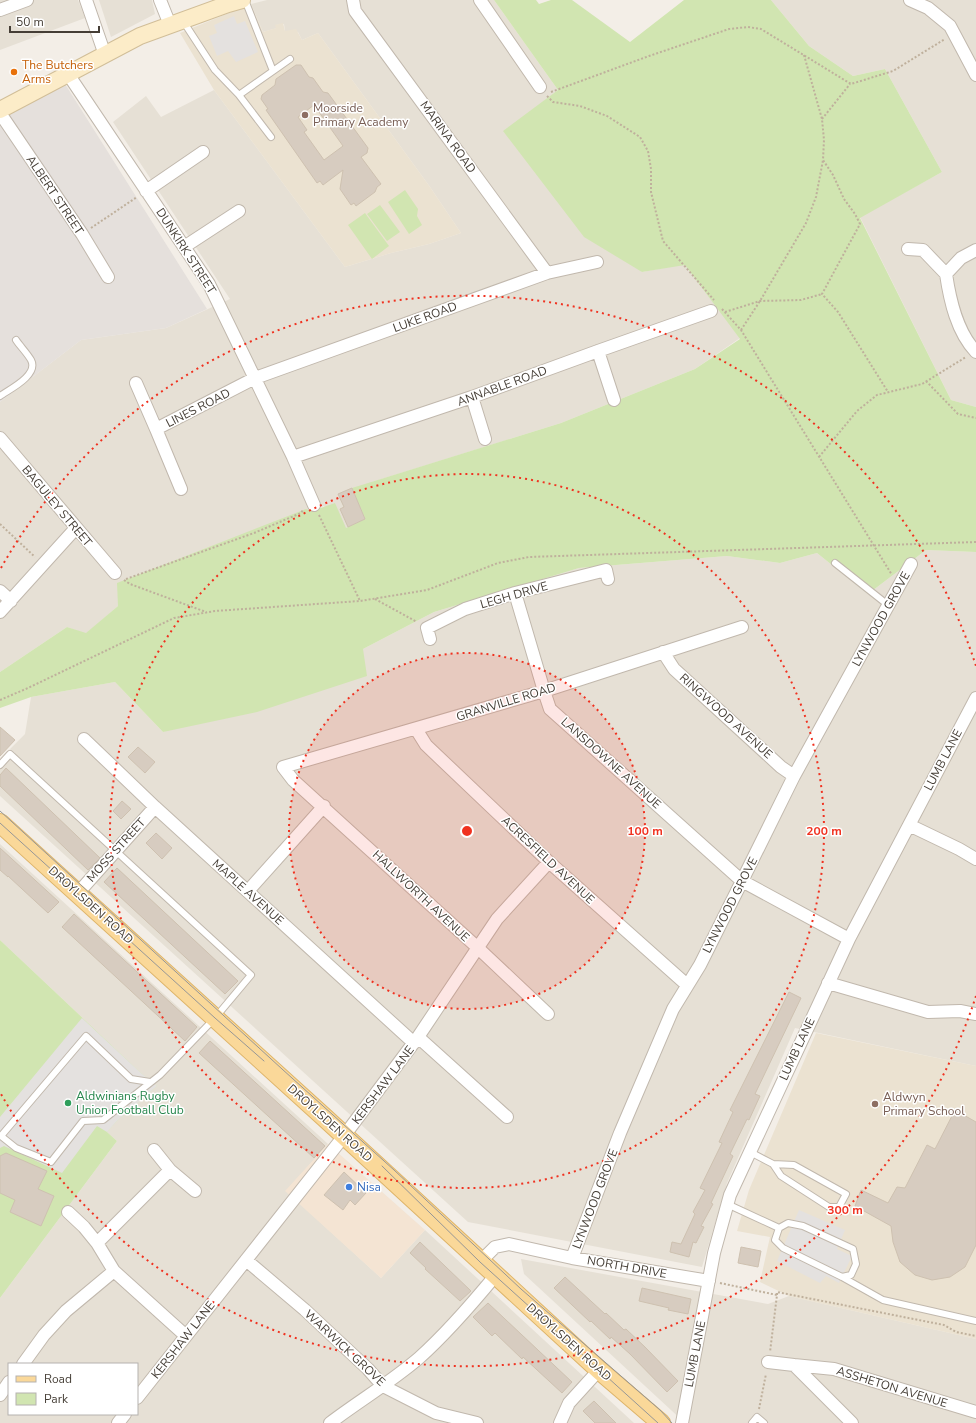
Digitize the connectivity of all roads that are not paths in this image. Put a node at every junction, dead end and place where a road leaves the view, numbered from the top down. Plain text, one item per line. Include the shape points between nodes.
1 (27, 0) edge
2 (86, 0) edge
3 (160, 0) edge
4 (242, 0) edge
5 (245, 0) edge
6 (353, 0) edge
7 (480, 0) edge
8 (910, 0) edge
9 (0, 10) edge
10 (176, 23) junction
11 (105, 55) junction
12 (290, 59) dead end
13 (273, 71) junction
14 (68, 74) junction
15 (976, 75) edge
16 (540, 87) dead end
17 (239, 95) junction
18 (0, 111) edge
19 (271, 137) dead end
20 (203, 152) dead end
21 (146, 191) junction
22 (239, 211) dead end
23 (184, 247) junction
24 (908, 249) dead end
25 (976, 250) edge
26 (597, 262) dead end
27 (547, 272) junction
28 (946, 274) junction
29 (108, 278) dead end
30 (715, 306) road end
31 (16, 340) dead end
32 (598, 351) junction
33 (976, 352) edge
34 (255, 378) junction
35 (136, 383) dead end
36 (0, 396) edge
37 (472, 397) junction
38 (614, 400) dead end
39 (156, 429) junction
40 (0, 438) edge
41 (485, 439) dead end
42 (293, 457) junction
43 (181, 489) dead end
44 (314, 505) road end
45 (76, 528) junction
46 (835, 563) dead end
47 (911, 564) dead end
48 (120, 576) road end
49 (608, 579) dead end
50 (0, 590) edge
51 (515, 593) junction
52 (11, 600) junction
53 (888, 605) junction
54 (0, 612) edge
55 (742, 627) dead end
56 (429, 633) road end
57 (663, 652) junction
58 (544, 691) junction
59 (976, 698) edge
60 (416, 729) junction
61 (84, 740) dead end
62 (0, 765) edge
63 (794, 776) junction
64 (293, 780) joint
65 (324, 806) junction
66 (155, 807) junction
67 (0, 823) edge
68 (909, 825) junction
69 (117, 850) junction
70 (975, 857) edge
71 (549, 862) junction
72 (742, 882) junction
73 (248, 891) junction
74 (78, 893) junction
75 (849, 939) junction
76 (478, 948) junction
77 (828, 983) junction
78 (687, 985) junction
79 (548, 1014) dead end
80 (976, 1014) edge
81 (215, 1018) junction
82 (416, 1040) junction
83 (150, 1082) junction
84 (507, 1117) dead end
85 (344, 1136) junction
86 (154, 1150) dead end
87 (750, 1152) junction
88 (773, 1164) junction
89 (170, 1170) junction
90 (195, 1191) dead end
91 (727, 1204) junction
92 (68, 1212) dead end
93 (779, 1228) junction
94 (97, 1243) junction
95 (572, 1258) junction
96 (246, 1260) junction
97 (480, 1262) junction
98 (114, 1272) junction
99 (495, 1276) junction
100 (842, 1277) junction
101 (709, 1281) junction
102 (976, 1321) edge
103 (186, 1336) junction
104 (768, 1362) road end
105 (24, 1363) edge
106 (794, 1365) junction
107 (599, 1370) junction
108 (8, 1384) edge
109 (384, 1386) junction
110 (0, 1396) edge
111 (138, 1397) edge
112 (976, 1412) edge
113 (124, 1415) edge
114 (655, 1421) edge
115 (118, 1423) edge
116 (330, 1423) edge
117 (477, 1423) edge
118 (560, 1423) edge
119 (682, 1423) edge
120 (752, 1423) edge
121 (764, 1423) edge
122 (852, 1423) edge

1 - 9 street
2 - 11 street
3 - 10 street
4 - 10 street
5 - 13 lane
6 - 27 street, MARINA ROAD via 355,11
7 - 16 street
8 - 15 street via 928,8 950,26
10 - 11 street via 140,36
10 - 17 lane via 189,29 215,70
11 - 14 street
12 - 13 lane
13 - 17 lane
14 - 18 street
14 - 21 street, DUNKIRK STREET
17 - 19 lane
18 - 29 street, ALBERT STREET via 82,234
20 - 21 street
21 - 23 street, DUNKIRK STREET
22 - 23 street
23 - 34 street, DUNKIRK STREET via 209,284
24 - 28 street via 923,250
25 - 28 street via 961,258
26 - 27 street, LUKE ROAD
27 - 34 street, LUKE ROAD
28 - 33 street via 949,295 961,329
30 - 32 street, ANNABLE ROAD
31 - 36 lane via 31,361 32,370 27,377
32 - 37 street, ANNABLE ROAD
32 - 38 street
34 - 39 street, LINES ROAD
34 - 42 street, DUNKIRK STREET
35 - 39 street
37 - 41 street
37 - 42 street, ANNABLE ROAD
39 - 43 street, LINES ROAD
40 - 45 street, BAGULEY STREET
42 - 44 street, DUNKIRK STREET
45 - 48 street, BAGULEY STREET
45 - 52 street
46 - 53 lane
47 - 53 street, LYNWOOD GROVE
49 - 51 street, LEGH DRIVE via 606,570
50 - 52 street
51 - 56 street, LEGH DRIVE via 465,609
51 - 58 street, LANSDOWNE AVENUE
52 - 54 street
53 - 63 street, LYNWOOD GROVE
55 - 57 street, GRANVILLE ROAD
57 - 58 street, GRANVILLE ROAD
57 - 63 street, RINGWOOD AVENUE via 674,670
58 - 60 street, GRANVILLE ROAD
58 - 72 street, LANSDOWNE AVENUE via 550,709
59 - 68 street, LUMB LANE
60 - 64 street, GRANVILLE ROAD via 283,767
60 - 71 street, ACRESFIELD AVENUE via 426,745
61 - 66 street, MAPLE AVENUE
62 - 69 lane via 10,754
63 - 72 street, LYNWOOD GROVE
64 - 65 street, HALLWORTH AVENUE
65 - 73 street
65 - 76 street, HALLWORTH AVENUE
66 - 69 street, MOSS STREET
66 - 73 street, MAPLE AVENUE
67 - 74 main road, DROYLSDEN ROAD
68 - 70 street
68 - 75 street, LUMB LANE
69 - 74 street, MOSS STREET
69 - 81 lane via 252,975
71 - 76 street, KERSHAW LANE via 498,919
71 - 78 street, ACRESFIELD AVENUE
72 - 75 street, LANSDOWNE AVENUE
72 - 78 street, LYNWOOD GROVE via 700,965
73 - 82 street, MAPLE AVENUE
74 - 81 main road, DROYLSDEN ROAD
75 - 77 street, LUMB LANE
76 - 79 street, HALLWORTH AVENUE
76 - 82 street, KERSHAW LANE
77 - 80 street via 928,1012 960,1011
77 - 87 street, LUMB LANE
78 - 95 street, LYNWOOD GROVE via 672,1009 620,1133
81 - 83 lane via 160,1075
81 - 85 main road, DROYLSDEN ROAD
82 - 84 street, MAPLE AVENUE
82 - 85 street, KERSHAW LANE
83 - 83 lane via 103,1120 83,1121 51,1162 16,1148 1,1136 86,1036 131,1079
85 - 96 street, KERSHAW LANE
85 - 97 main road, DROYLSDEN ROAD
86 - 89 street
87 - 88 lane
87 - 91 street, LUMB LANE
88 - 88 lane via 781,1176 829,1207 839,1207 846,1194 794,1166
89 - 90 street
89 - 94 street
91 - 93 lane
91 - 101 street, LUMB LANE
92 - 94 street
93 - 100 lane via 776,1240 783,1248
93 - 100 lane via 788,1223 803,1226 853,1249 856,1264 851,1276
94 - 98 street
95 - 97 street, NORTH DRIVE via 509,1244 495,1247
95 - 101 street, NORTH DRIVE
96 - 103 street, KERSHAW LANE
96 - 109 street, WARWICK GROVE via 305,1310
97 - 99 main road, DROYLSDEN ROAD
98 - 103 street
98 - 105 street via 66,1311
99 - 107 main road, DROYLSDEN ROAD
99 - 109 street via 448,1331
100 - 102 lane via 883,1300
101 - 119 street, LUMB LANE
103 - 111 street, KERSHAW LANE
104 - 106 street, ASSHETON AVENUE
106 - 112 street, ASSHETON AVENUE via 834,1369
106 - 122 street
107 - 114 main road, DROYLSDEN ROAD
107 - 118 street via 570,1403
108 - 110 street
109 - 116 street
109 - 117 street, WARWICK GROVE via 436,1413
113 - 115 street
120 - 121 lane via 757,1417

